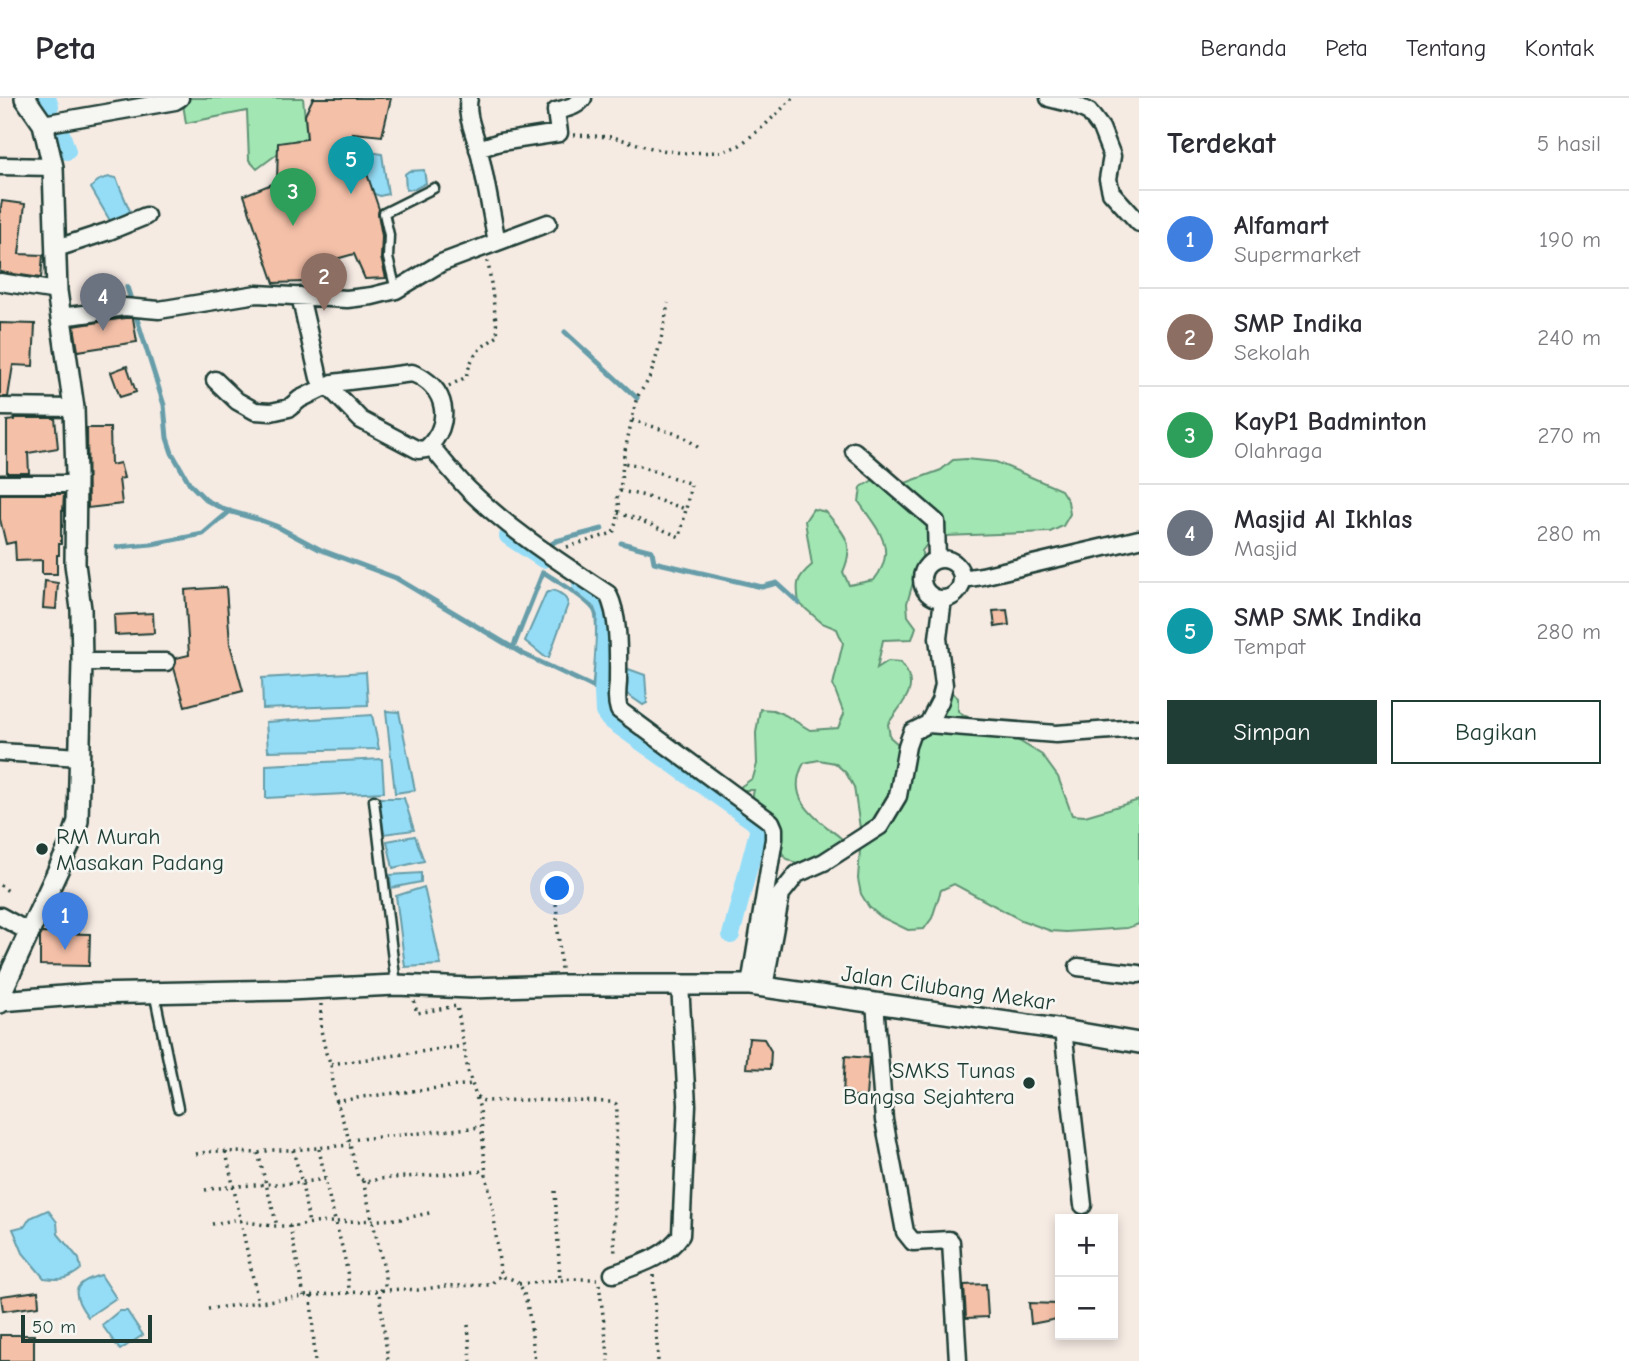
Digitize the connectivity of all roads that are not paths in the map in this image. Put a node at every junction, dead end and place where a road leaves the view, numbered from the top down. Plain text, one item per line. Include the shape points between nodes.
1 (25, 98) edge
2 (180, 98) edge
3 (469, 98) edge
4 (583, 98) edge
5 (1049, 98) edge
6 (43, 124) junction
7 (478, 149) junction
8 (0, 166) edge
9 (53, 167) junction
10 (434, 188) dead end
11 (146, 216) dead end
12 (548, 223) dead end
13 (1139, 223) edge
14 (491, 244) junction
15 (57, 248) junction
16 (0, 282) edge
17 (396, 290) junction
18 (57, 291) junction
19 (300, 296) junction
20 (60, 317) junction
21 (215, 380) dead end
22 (323, 382) junction
23 (0, 407) edge
24 (74, 408) junction
25 (430, 445) junction
26 (854, 451) dead end
27 (0, 484) edge
28 (76, 484) junction
29 (1139, 539) edge
30 (937, 559) junction
31 (962, 579) junction
32 (943, 599) junction
33 (82, 662) junction
34 (166, 662) dead end
35 (928, 724) junction
36 (1139, 728) edge
37 (0, 752) edge
38 (80, 757) junction
39 (374, 800) dead end
40 (0, 916) edge
41 (29, 932) junction
42 (1078, 967) dead end
43 (1139, 974) edge
44 (680, 984) junction
45 (757, 986) junction
46 (395, 990) junction
47 (154, 992) junction
48 (1, 1002) edge
49 (875, 1002) junction
50 (1063, 1030) junction
51 (1139, 1043) edge
52 (178, 1108) dead end
53 (1083, 1205) dead end
54 (613, 1274) road end
55 (958, 1361) edge

1 - 6 street
2 - 6 street
3 - 7 street
4 - 7 street via 556,111 559,133
5 - 13 street via 1089,112 1101,128 1112,156 1111,192
6 - 9 street
7 - 14 street
8 - 9 street
9 - 15 street
10 - 17 lane via 384,213
11 - 15 street
12 - 14 street
14 - 17 street via 441,263
15 - 18 street
16 - 18 street
17 - 19 street via 347,299
18 - 20 street
19 - 20 street via 257,294 159,310 124,307
19 - 22 street
20 - 24 street
21 - 22 street via 237,401 256,411 271,412 289,408
22 - 25 street via 361,420 418,450
22 - 25 street via 412,373 422,377 439,394 444,418
23 - 24 street
24 - 28 street
25 - 45 street via 491,510 608,594 615,614 619,710 771,822 774,839
26 - 30 street via 936,522
27 - 28 street
28 - 33 street via 75,564
29 - 31 street
30 - 31 street via 959,567
30 - 32 street via 925,567 921,582 929,595
31 - 32 street via 957,593
32 - 35 street via 938,638 944,685
33 - 34 street
33 - 38 street
35 - 36 street via 1056,734
35 - 45 street via 912,732 898,796 880,826 797,874 781,894
37 - 38 street
38 - 41 street via 78,821
39 - 46 lane
40 - 41 street
41 - 48 street
42 - 43 street
44 - 45 street, Jalan Cilubang Mekar
44 - 46 street, Jalan Cilubang Mekar
44 - 54 street via 687,1105 681,1235 652,1259
45 - 49 street, Jalan Cilubang Mekar
46 - 47 street, Jalan Cilubang Mekar
47 - 48 street, Jalan Cilubang Mekar
47 - 52 lane
49 - 50 street, Jalan Cilubang Mekar
49 - 55 street via 884,1120 905,1232 913,1242 951,1242
50 - 51 street, Jalan Cilubang Mekar
50 - 53 street

